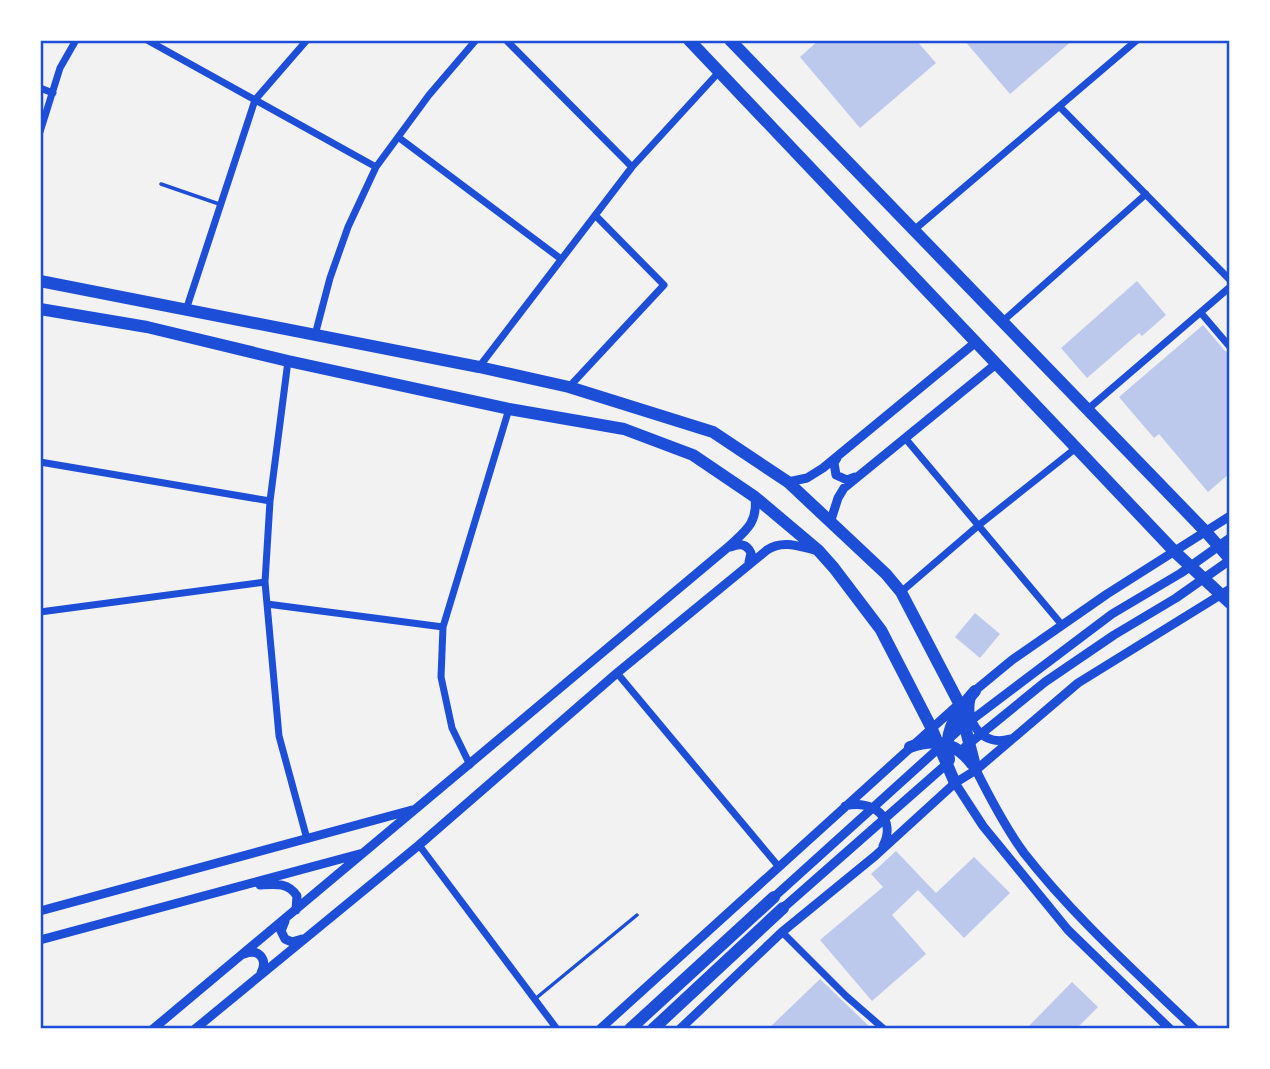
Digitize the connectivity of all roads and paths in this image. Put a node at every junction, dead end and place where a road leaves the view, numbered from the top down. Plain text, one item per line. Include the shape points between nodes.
1 (76, 40) edge
2 (147, 40) edge
3 (307, 40) edge
4 (462, 40) edge
5 (476, 40) edge
6 (506, 40) edge
7 (689, 40) edge
8 (730, 40) edge
9 (1137, 40) edge
10 (470, 48) junction
11 (719, 72) junction
12 (40, 88) edge
13 (52, 93) junction
14 (255, 100) junction
15 (1060, 107) junction
16 (40, 132) edge
17 (398, 137) junction
18 (376, 167) junction
19 (632, 167) junction
20 (162, 184) dead end
21 (1146, 194) junction
22 (221, 205) junction
23 (595, 215) junction
24 (914, 230) junction
25 (561, 259) junction
26 (1230, 280) edge
27 (40, 281) edge
28 (1230, 287) edge
29 (40, 309) edge
30 (186, 310) junction
31 (1200, 313) junction
32 (1003, 321) junction
33 (315, 335) junction
34 (976, 342) junction
35 (1230, 347) edge
36 (288, 360) junction
37 (996, 363) junction
38 (479, 367) junction
39 (569, 387) junction
40 (509, 409) junction
41 (1088, 410) junction
42 (905, 438) junction
43 (1077, 447) junction
44 (838, 457) junction
45 (40, 463) edge
46 (857, 477) junction
47 (789, 482) junction
48 (755, 497) junction
49 (271, 501) junction
50 (1230, 516) edge
51 (831, 520) junction
52 (979, 525) junction
53 (1206, 532) junction
54 (1230, 538) edge
55 (727, 548) junction
56 (818, 550) junction
57 (1175, 552) junction
58 (1230, 560) edge
59 (748, 564) junction
60 (265, 582) junction
61 (901, 592) junction
62 (1227, 595) edge
63 (267, 604) junction
64 (40, 612) edge
65 (1062, 625) junction
66 (443, 627) junction
67 (617, 673) junction
68 (975, 691) junction
69 (960, 706) junction
70 (931, 727) junction
71 (1015, 737) junction
72 (943, 743) junction
73 (910, 747) junction
74 (470, 765) junction
75 (976, 770) junction
76 (955, 783) junction
77 (418, 809) junction
78 (838, 812) junction
79 (307, 839) junction
80 (419, 845) junction
81 (366, 852) junction
82 (875, 856) junction
83 (779, 867) junction
84 (244, 885) junction
85 (774, 897) joint
86 (783, 908) joint
87 (40, 911) edge
88 (292, 913) junction
89 (637, 915) dead end
90 (782, 932) junction
91 (310, 935) junction
92 (40, 940) edge
93 (239, 957) junction
94 (258, 977) junction
95 (534, 1000) junction
96 (208, 1025) edge
97 (153, 1029) edge
98 (195, 1029) edge
99 (557, 1029) edge
100 (600, 1029) edge
101 (630, 1029) edge
102 (653, 1029) edge
103 (680, 1029) edge
104 (884, 1029) edge
105 (1170, 1029) edge
106 (1195, 1029) edge

1 - 13 street
2 - 14 street
3 - 14 street
4 - 10 street
5 - 10 street
6 - 19 street
7 - 11 main road
8 - 24 main road
9 - 15 street
10 - 17 street
11 - 19 street
11 - 34 main road
12 - 13 street
13 - 16 street
14 - 18 street
14 - 22 street
15 - 21 street
15 - 24 street
17 - 18 street
17 - 25 street
18 - 33 street via 348,227
19 - 23 street
20 - 22 lane
21 - 26 street
21 - 32 street
22 - 30 street
23 - 25 street
23 - 39 street via 664,285
24 - 32 main road
25 - 38 street
27 - 30 main road
28 - 31 street
29 - 36 main road via 147,327
30 - 33 main road
31 - 35 street
31 - 41 street
32 - 41 main road
33 - 38 main road
34 - 37 main road
34 - 44 street
36 - 40 main road
36 - 49 street
37 - 42 street
37 - 43 main road
38 - 39 main road
39 - 47 main road via 713,432
40 - 48 main road via 624,429 693,455
40 - 66 street
41 - 53 main road
42 - 46 street
42 - 52 street
43 - 52 street
43 - 57 main road
44 - 46 street via 836,475 847,480
44 - 47 street via 807,478
45 - 49 street
46 - 51 street via 844,488
47 - 51 main road
48 - 55 street via 752,523
48 - 56 main road
49 - 60 street
50 - 53 street
51 - 61 main road
52 - 61 street
52 - 65 street
53 - 57 street
53 - 58 main road
54 - 85 street via 1112,614 971,720
55 - 59 street via 736,544 747,547
55 - 74 street
56 - 59 street via 774,545
56 - 70 main road via 881,630
57 - 62 main road
57 - 65 street
58 - 86 street via 1045,682
59 - 67 street
60 - 63 street
60 - 64 street
61 - 69 main road
62 - 71 street via 1078,683
63 - 66 street
63 - 79 street via 279,736
65 - 68 street
66 - 74 street via 441,677 452,728
67 - 80 street
67 - 83 street
68 - 69 main road
68 - 71 street via 969,710 976,730 994,740
69 - 70 street
69 - 72 main road
69 - 75 main road
70 - 72 main road
70 - 73 street
71 - 75 street
72 - 73 main road
72 - 75 main road via 965,755
72 - 76 main road
73 - 78 street
74 - 77 street
75 - 76 street
75 - 106 street via 1024,852 1068,904
76 - 82 street
76 - 105 street via 983,826 1068,930
77 - 79 street
77 - 81 street
78 - 82 street via 845,806 864,804 880,814 886,840
78 - 83 street
79 - 87 street
80 - 91 street
80 - 95 street
81 - 84 street
81 - 88 street
82 - 90 street
83 - 100 street
84 - 88 street via 289,887 297,896
84 - 92 street
85 - 101 main road
86 - 102 main road
88 - 91 street via 282,927 285,939 297,942
88 - 93 street
89 - 95 lane
90 - 103 street
90 - 104 street
91 - 94 street
93 - 94 street via 259,953 264,965
93 - 97 street
94 - 96 street
95 - 99 street
96 - 98 street

